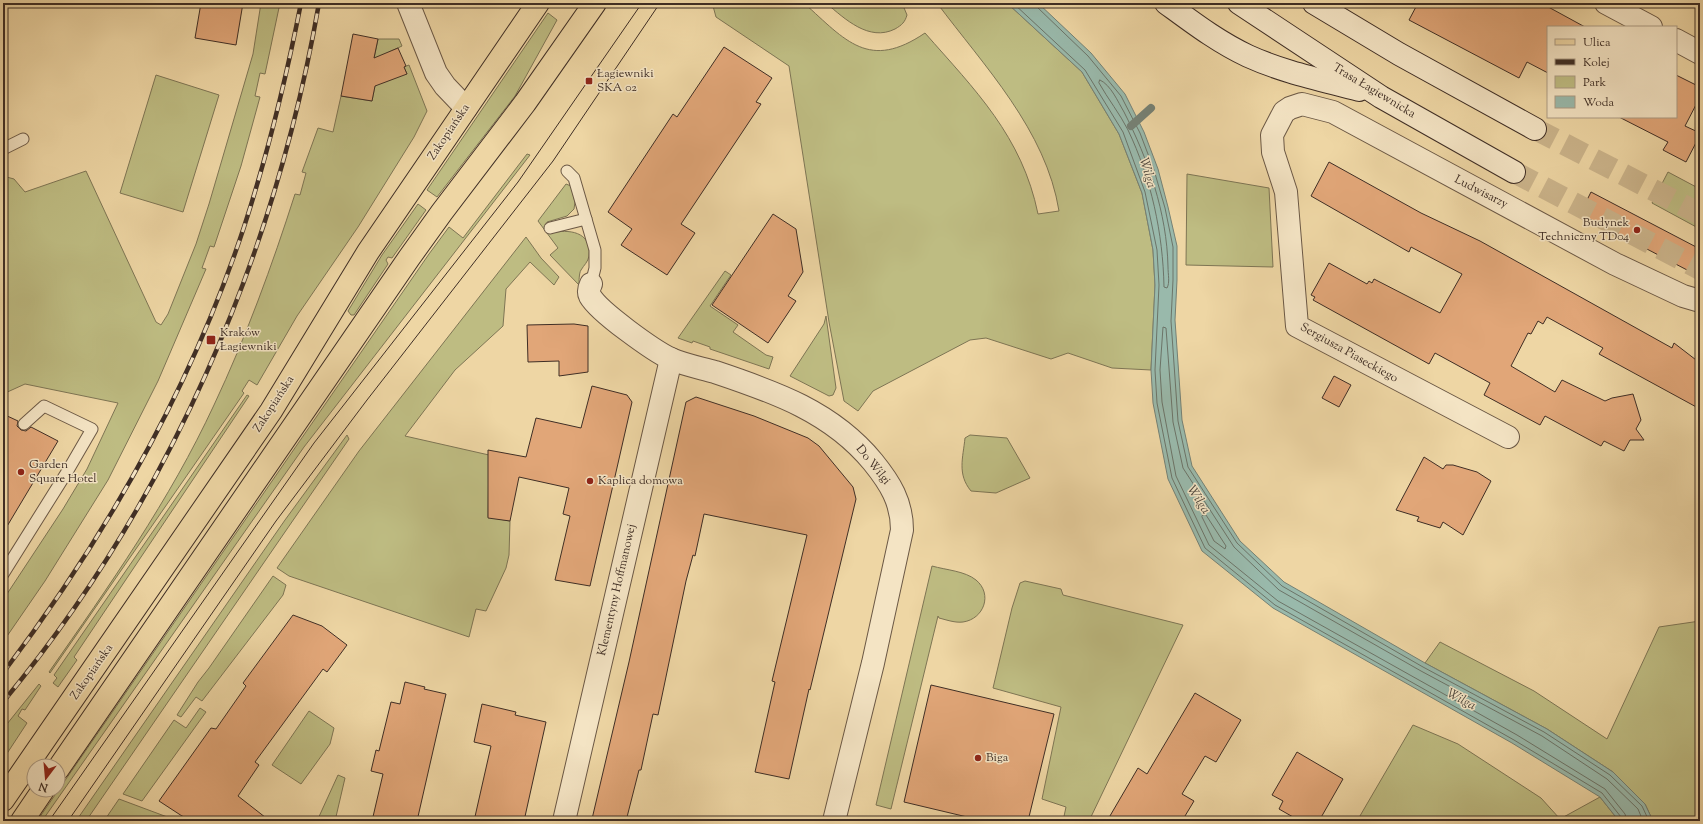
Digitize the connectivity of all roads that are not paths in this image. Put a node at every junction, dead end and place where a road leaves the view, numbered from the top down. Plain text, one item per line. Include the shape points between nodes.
1 (408, 3) edge
2 (538, 3) edge
3 (595, 3) edge
4 (1166, 3) edge
5 (1239, 3) edge
6 (1314, 3) edge
7 (1340, 3) edge
8 (1606, 3) edge
9 (1649, 26) edge
10 (1677, 41) edge
11 (1700, 53) edge
12 (1399, 54) junction
13 (1381, 97) junction
14 (466, 108) junction
15 (1535, 129) tunnel mouth
16 (1272, 135) joint
17 (23, 139) dead end
18 (3, 149) edge
19 (567, 171) dead end
20 (1514, 172) tunnel mouth
21 (586, 219) junction
22 (550, 228) dead end
23 (590, 284) joint
24 (1700, 301) edge
25 (671, 359) junction
26 (24, 424) dead end
27 (1508, 437) dead end
28 (3, 574) edge
29 (66, 758) edge
30 (38, 798) edge
31 (3, 800) edge
32 (22, 821) edge
33 (564, 821) edge
34 (834, 821) edge

1 - 14 street via 436,73
2 - 14 main road, Zakopiańska
3 - 29 main road via 525,103 442,212
4 - 13 street via 1202,29 1250,56 1288,70
5 - 13 street, Trasa Łagiewnicka
6 - 12 street
7 - 12 street
8 - 9 street
10 - 11 street
12 - 15 street
13 - 20 street, Trasa Łagiewnicka
14 - 31 main road, Zakopiańska via 368,252 271,411
16 - 24 street, Ludwisarzy via 1281,117 1290,108 1302,104 1333,112 1615,264 1683,296
16 - 27 street, Sergiusza Piaseckiego via 1273,152 1286,192 1297,326
17 - 18 lane
19 - 21 lane via 574,178
21 - 22 lane
21 - 23 lane via 596,256 596,268
23 - 25 street, Do Wilgi via 590,296 615,320
25 - 33 street, Klementyny Hoffmanowej
25 - 34 street, Do Wilgi via 798,403 837,427 854,442 889,482 898,501 902,515 902,530
26 - 28 lane via 44,406 92,429
30 - 32 main road

